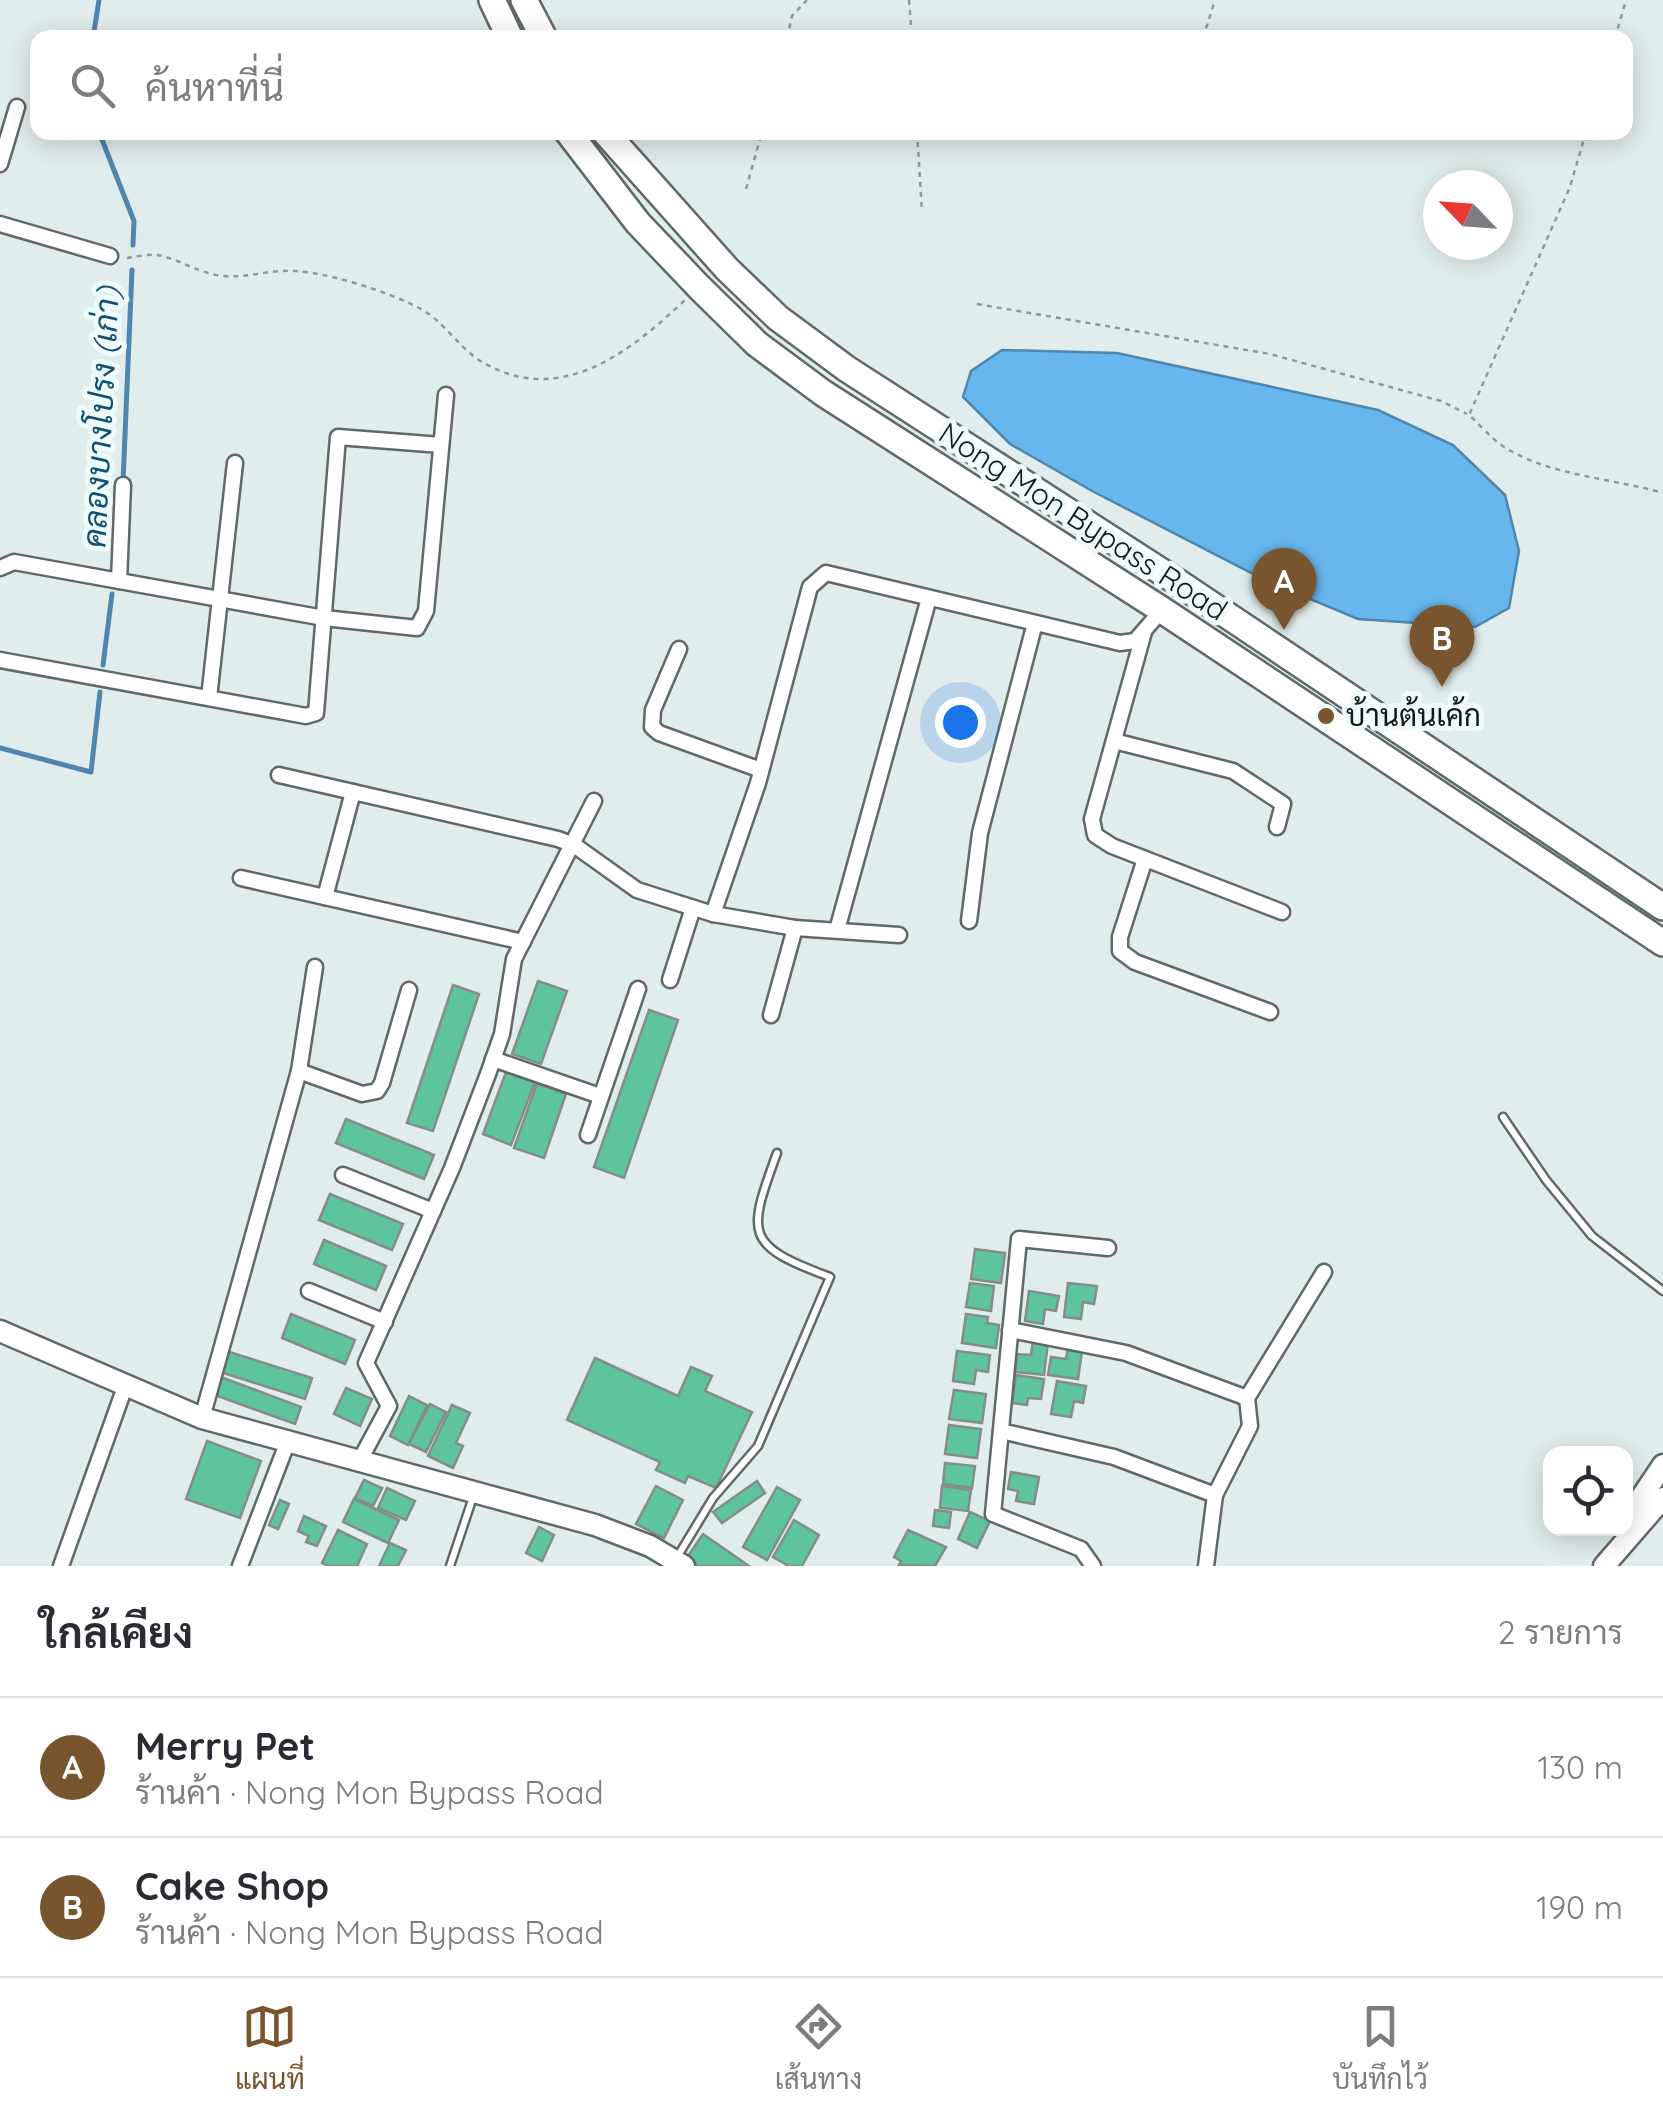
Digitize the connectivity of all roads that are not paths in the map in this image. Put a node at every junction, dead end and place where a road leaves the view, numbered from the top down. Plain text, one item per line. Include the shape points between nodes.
1 (492, 0) edge
2 (524, 0) edge
3 (506, 30) edge
4 (540, 30) edge
5 (17, 107) dead end
6 (574, 140) edge
7 (611, 140) edge
8 (0, 164) edge
9 (0, 224) edge
10 (110, 256) road end
11 (446, 395) dead end
12 (441, 445) junction
13 (235, 464) dead end
14 (123, 485) dead end
15 (0, 568) edge
16 (118, 580) junction
17 (928, 598) junction
18 (220, 599) junction
19 (324, 618) junction
20 (1153, 620) junction
21 (1035, 623) junction
22 (679, 649) dead end
23 (0, 660) edge
24 (209, 698) junction
25 (1114, 740) junction
26 (761, 770) junction
27 (279, 775) dead end
28 (353, 792) junction
29 (594, 801) dead end
30 (1276, 827) dead end
31 (574, 845) junction
32 (1145, 859) junction
33 (240, 878) dead end
34 (325, 898) junction
35 (1663, 907) edge
36 (693, 908) junction
37 (1282, 912) dead end
38 (713, 914) junction
39 (969, 920) dead end
40 (795, 928) junction
41 (837, 930) junction
42 (899, 935) dead end
43 (523, 942) junction
44 (1663, 943) edge
45 (316, 967) dead end
46 (670, 980) dead end
47 (638, 989) dead end
48 (410, 990) dead end
49 (1270, 1012) dead end
50 (771, 1015) dead end
51 (493, 1060) junction
52 (299, 1071) junction
53 (600, 1096) junction
54 (1503, 1118) dead end
55 (588, 1135) dead end
56 (777, 1153) dead end
57 (343, 1175) dead end
58 (434, 1212) junction
59 (1108, 1248) dead end
60 (1324, 1272) dead end
61 (308, 1291) dead end
62 (1663, 1291) edge
63 (384, 1322) junction
64 (0, 1330) edge
65 (1010, 1330) junction
66 (126, 1384) junction
67 (1247, 1398) junction
68 (202, 1418) junction
69 (1001, 1431) junction
70 (288, 1441) junction
71 (360, 1460) junction
72 (1663, 1465) edge
73 (475, 1493) junction
74 (1215, 1494) junction
75 (1663, 1498) edge
76 (1633, 1510) edge
77 (1615, 1536) edge
78 (680, 1563) edge
79 (61, 1566) edge
80 (240, 1566) edge
81 (450, 1566) edge
82 (1092, 1566) edge
83 (1206, 1566) edge
84 (1594, 1566) edge
85 (1604, 1566) edge

1 - 3 highway
2 - 4 highway
5 - 8 street
6 - 20 highway, Nong Mon Bypass Road via 638,223 757,344
7 - 35 highway, Nong Mon Bypass Road via 727,269 833,359
9 - 10 street
11 - 12 street
12 - 19 street via 422,622 412,629
12 - 19 street via 338,437
13 - 18 street
14 - 16 street
15 - 16 street via 14,562
16 - 18 street
17 - 21 street
17 - 26 street via 826,573 810,586
17 - 41 street
18 - 19 street
18 - 24 street
19 - 24 street via 316,713
20 - 21 street via 1135,641 1120,643
20 - 25 street
20 - 44 highway, Nong Mon Bypass Road
21 - 39 street via 980,832
22 - 26 street via 652,727
23 - 24 street
25 - 30 street via 1233,772 1283,804
25 - 32 street via 1092,829 1100,840
26 - 38 street
27 - 28 street
28 - 31 street
28 - 34 street
29 - 31 street
31 - 36 street via 637,890
31 - 43 street
32 - 37 street
32 - 49 street via 1120,951
33 - 34 street
34 - 43 street
36 - 38 street
36 - 46 street
38 - 40 street
40 - 41 street
40 - 50 street
41 - 42 street
43 - 51 street
45 - 52 street
47 - 53 street
48 - 52 street via 377,1091 362,1094
51 - 53 street
51 - 58 street
52 - 68 street
53 - 55 street
54 - 62 lane via 1592,1236
56 - 78 lane via 756,1216 762,1238 774,1253 830,1277 758,1446 713,1498
57 - 58 street
58 - 63 street
59 - 65 street via 1019,1240
60 - 67 street
61 - 63 street
63 - 71 street via 366,1363 389,1406
64 - 66 street
65 - 67 street via 1126,1353
65 - 69 street
66 - 68 street
66 - 79 street
67 - 74 street via 1250,1426
68 - 70 street
69 - 74 street via 1114,1457
69 - 82 street via 992,1514 1081,1549
70 - 71 street
70 - 80 street
71 - 73 street
72 - 76 street
73 - 78 street via 596,1525
73 - 81 lane
74 - 83 street
75 - 85 street
77 - 84 street

